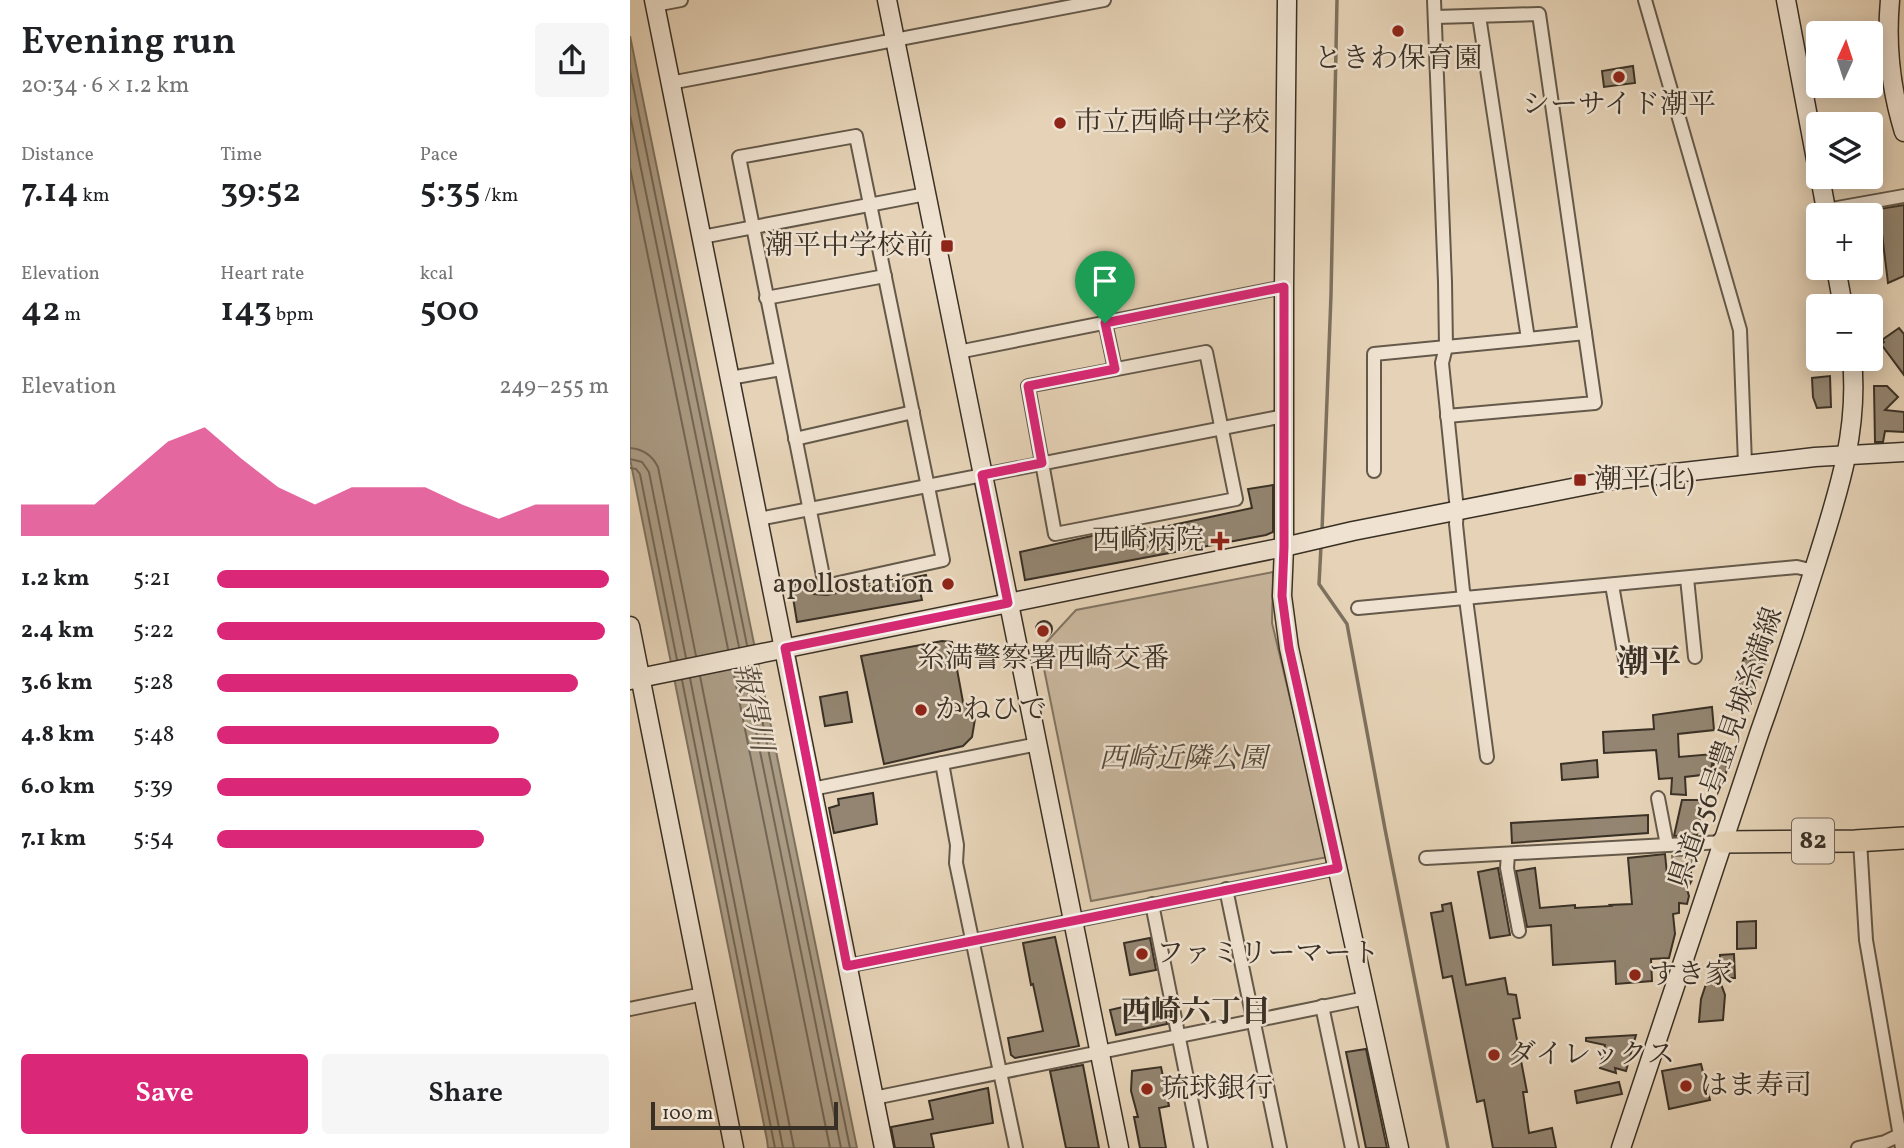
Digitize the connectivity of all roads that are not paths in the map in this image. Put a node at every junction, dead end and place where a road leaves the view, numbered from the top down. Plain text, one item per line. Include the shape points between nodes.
1 (681, 0) edge
2 (887, 0) edge
3 (1104, 0) edge
4 (1287, 0) edge
5 (1434, 0) edge
6 (1645, 0) edge
7 (1786, 0) edge
8 (1890, 0) edge
9 (654, 3) edge
10 (1479, 16) junction
11 (1435, 18) junction
12 (895, 40) junction
13 (670, 83) junction
14 (1807, 112) edge
15 (1904, 132) edge
16 (926, 194) junction
17 (1904, 196) edge
18 (1872, 203) edge
19 (870, 205) junction
20 (752, 228) junction
21 (702, 237) junction
22 (885, 276) junction
23 (1284, 287) junction
24 (766, 298) junction
25 (1105, 323) junction
26 (1585, 333) junction
27 (1528, 339) junction
28 (1446, 347) junction
29 (958, 352) junction
30 (781, 369) junction
31 (1115, 369) junction
32 (1853, 371) edge
33 (730, 378) junction
34 (913, 412) junction
35 (1284, 416) junction
36 (1447, 416) junction
37 (1221, 428) junction
38 (795, 439) junction
39 (1904, 452) edge
40 (1847, 455) junction
41 (1042, 463) junction
42 (1745, 464) junction
43 (1374, 471) dead end
44 (982, 475) junction
45 (929, 486) junction
46 (810, 509) junction
47 (1457, 510) junction
48 (759, 519) junction
49 (1284, 547) junction
50 (1814, 572) junction
51 (1687, 578) junction
52 (1612, 585) junction
53 (1466, 599) junction
54 (1008, 603) junction
55 (1358, 608) dead end
56 (630, 626) edge
57 (785, 648) junction
58 (1695, 657) dead end
59 (1627, 670) dead end
60 (635, 678) edge
61 (1038, 744) junction
62 (1487, 757) dead end
63 (942, 763) junction
64 (812, 789) junction
65 (1658, 798) dead end
66 (1904, 838) edge
67 (1860, 841) junction
68 (1723, 842) junction
69 (1667, 845) junction
70 (1508, 854) junction
71 (1426, 858) dead end
72 (1338, 868) junction
73 (1226, 889) junction
74 (1152, 904) junction
75 (1073, 920) junction
76 (1519, 932) dead end
77 (973, 941) junction
78 (847, 966) junction
79 (703, 994) junction
80 (1366, 998) junction
81 (1322, 1006) junction
82 (630, 1009) edge
83 (1253, 1021) junction
84 (1179, 1036) junction
85 (1100, 1052) junction
86 (1000, 1072) junction
87 (874, 1098) junction
88 (1902, 1139) edge
89 (734, 1148) edge
90 (884, 1148) edge
91 (1016, 1148) edge
92 (1119, 1148) edge
93 (1200, 1148) edge
94 (1280, 1148) edge
95 (1352, 1148) edge
96 (1399, 1148) edge
97 (1620, 1148) edge
98 (1858, 1148) edge

1 - 9 street
2 - 12 street
3 - 12 street
4 - 23 street
5 - 11 street
6 - 42 street via 1740,330
7 - 14 street
8 - 15 street via 1889,59
9 - 13 street
10 - 11 street
10 - 26 street via 1539,14
10 - 27 street
11 - 28 street
12 - 13 street
12 - 16 street
13 - 21 street
16 - 19 street
16 - 29 street
17 - 18 street
19 - 20 street
19 - 20 street via 856,136 739,157
19 - 22 street
20 - 21 street
20 - 24 street
21 - 33 street
22 - 24 street
22 - 34 street
23 - 25 street
23 - 35 street
24 - 30 street
25 - 29 street
25 - 31 street
26 - 27 street
26 - 36 street via 1595,403
27 - 28 street
28 - 36 street via 1442,363
28 - 43 street via 1374,354
29 - 44 street
30 - 33 street
30 - 38 street
31 - 37 street via 1206,352
31 - 41 street via 1028,386
32 - 40 street, 県道256号豊見城糸満線
33 - 48 street
34 - 38 street
34 - 45 street
35 - 37 street
35 - 49 street
36 - 47 street
37 - 41 street
37 - 41 street via 1236,499 1055,534
38 - 46 street
39 - 40 street
40 - 42 street
40 - 50 street, 県道256号豊見城糸満線
41 - 44 street
42 - 47 street via 1613,480
44 - 45 street
44 - 54 street
45 - 46 street
45 - 46 street via 943,560 825,586
46 - 48 street
47 - 49 street
47 - 53 street
48 - 57 street
49 - 54 street
49 - 72 street via 1282,596 1289,648
50 - 51 street via 1797,567
50 - 68 street, 県道256号豊見城糸満線
51 - 52 street
51 - 58 street
52 - 53 street
52 - 59 street
53 - 55 street
53 - 62 street
54 - 57 street
54 - 61 street
56 - 60 street
57 - 60 street
57 - 64 street
60 - 79 street
61 - 63 street
61 - 75 street
63 - 64 street
63 - 77 street
64 - 78 street
65 - 69 street
66 - 67 main road, 82
67 - 68 main road, 82
67 - 88 street via 1866,940
68 - 69 street
68 - 97 street, 県道256号豊見城糸満線
69 - 70 street
70 - 71 street
70 - 76 street
72 - 73 street
72 - 80 street
73 - 74 street
73 - 83 street
74 - 75 street
74 - 84 street
75 - 77 street
75 - 85 street
77 - 78 street
77 - 86 street
78 - 87 street
79 - 82 street
79 - 89 street
80 - 81 street
80 - 96 street
81 - 83 street
81 - 95 street
83 - 84 street
83 - 94 street
84 - 85 street
84 - 93 street
85 - 86 street
85 - 92 street
86 - 87 street
86 - 91 street
87 - 90 street
88 - 98 street

